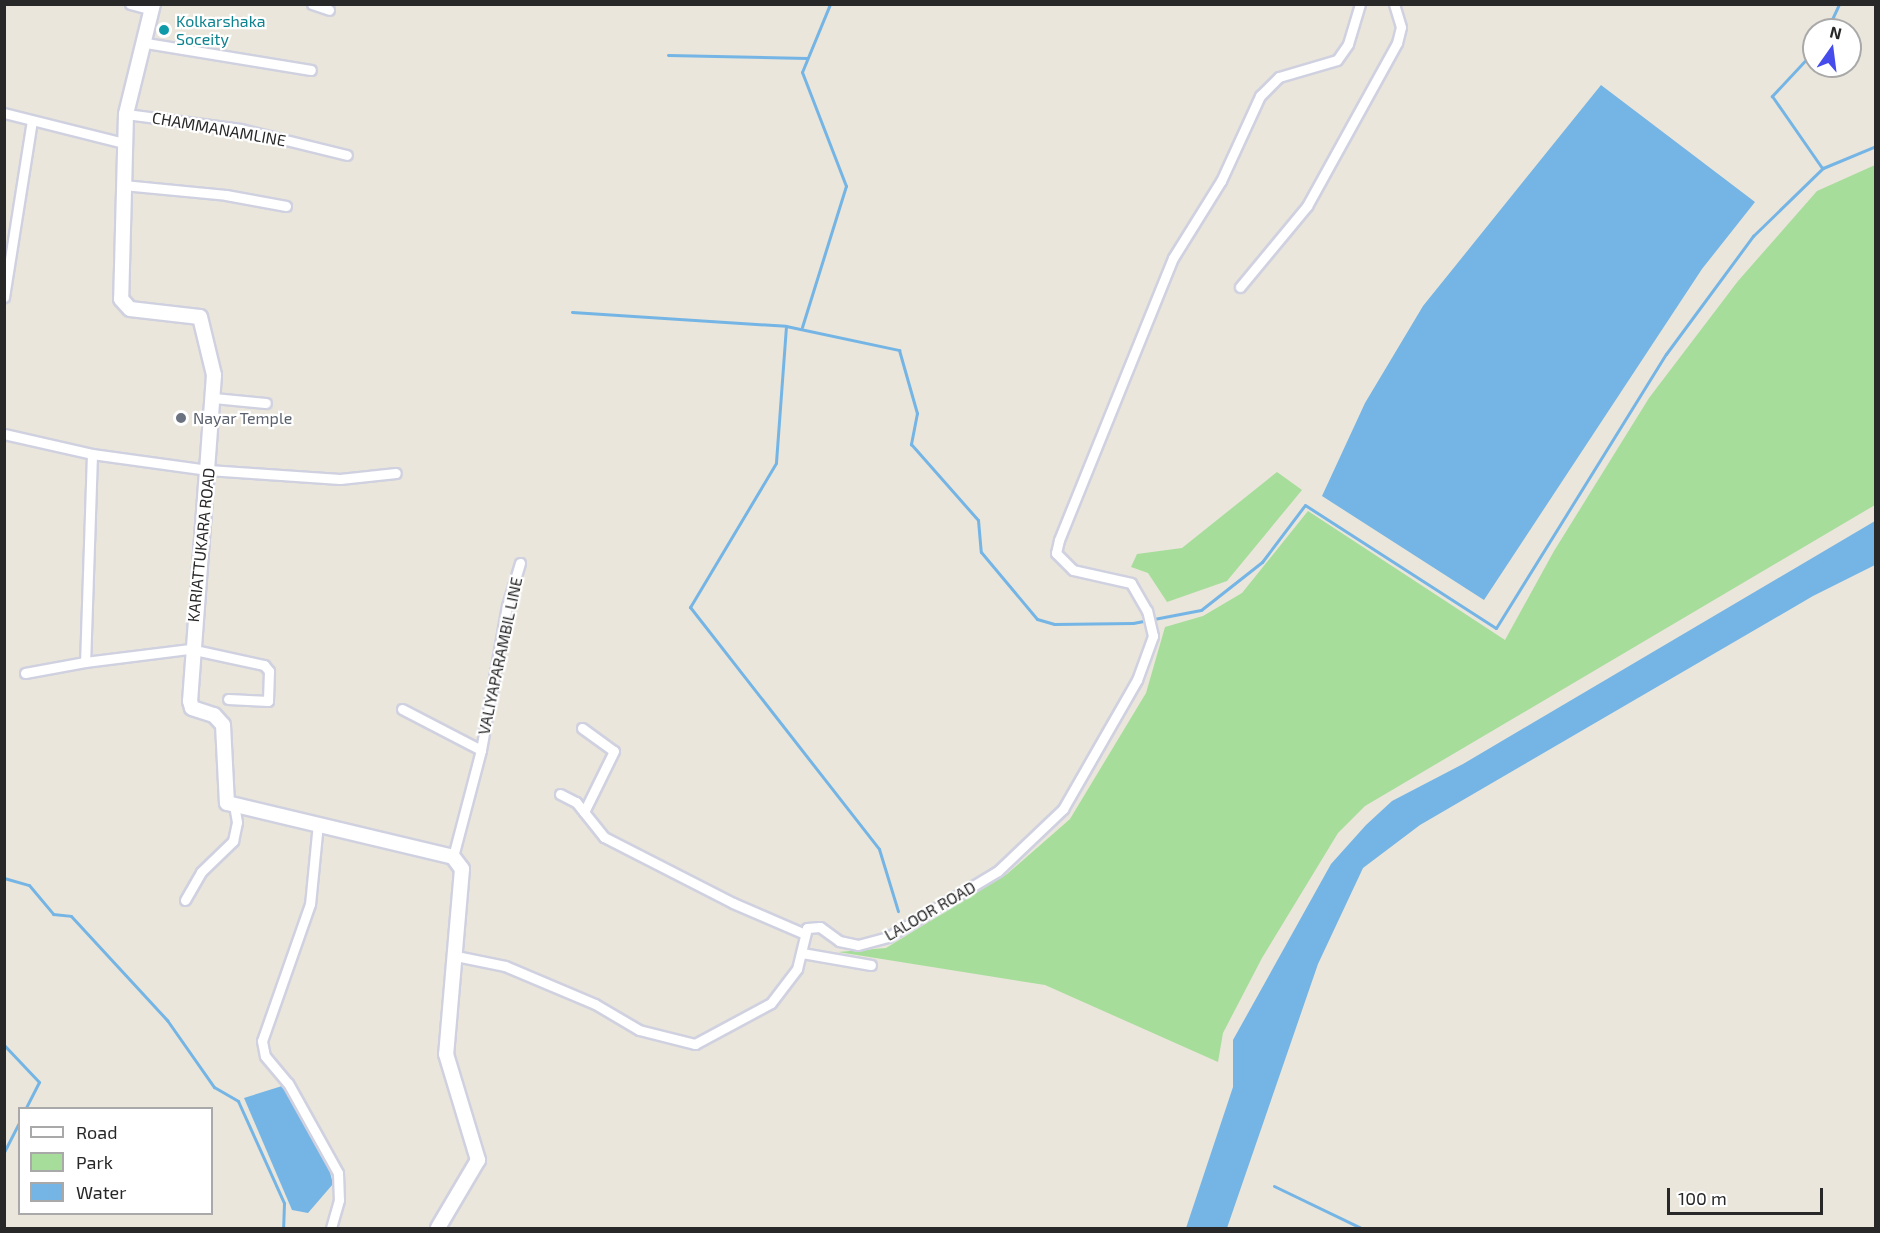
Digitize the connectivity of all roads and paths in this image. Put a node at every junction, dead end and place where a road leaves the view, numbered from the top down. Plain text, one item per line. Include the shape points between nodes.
1 (130, 4) edge
2 (312, 4) edge
3 (1360, 4) edge
4 (1394, 4) edge
5 (152, 7) edge
6 (329, 10) dead end
7 (146, 43) junction
8 (311, 70) dead end
9 (4, 113) edge
10 (126, 114) junction
11 (32, 121) junction
12 (123, 143) junction
13 (346, 155) dead end
14 (123, 185) junction
15 (286, 206) dead end
16 (1240, 287) dead end
17 (4, 297) edge
18 (213, 398) junction
19 (266, 403) dead end
20 (4, 434) edge
21 (92, 454) junction
22 (208, 470) junction
23 (396, 473) dead end
24 (520, 563) dead end
25 (190, 649) junction
26 (85, 662) junction
27 (26, 673) dead end
28 (228, 699) dead end
29 (402, 709) dead end
30 (582, 728) dead end
31 (481, 750) junction
32 (560, 794) dead end
33 (234, 805) junction
34 (584, 812) junction
35 (318, 823) junction
36 (453, 857) junction
37 (185, 900) dead end
38 (810, 929) junction
39 (802, 954) junction
40 (456, 956) junction
41 (871, 965) dead end
42 (331, 1228) edge
43 (438, 1228) edge

1 - 5 street
2 - 6 street
3 - 38 street, LALOOR ROAD via 1348,44 1336,60 1279,77 1260,96 1221,181 1173,258 1059,540 1056,553 1073,570 1126,580 1148,614 1151,628 1146,663 1080,783 1063,809 999,871 872,944 846,943
4 - 16 street via 1401,27 1398,43 1307,206
5 - 7 street, KARIATTUKARA ROAD
7 - 8 street
7 - 10 street, KARIATTUKARA ROAD
9 - 11 street
10 - 12 street, KARIATTUKARA ROAD
10 - 13 street, CHAMMANAMLINE via 241,129
11 - 12 street
11 - 17 street
12 - 14 street, KARIATTUKARA ROAD
14 - 15 street via 225,195
14 - 18 street, KARIATTUKARA ROAD via 122,303 129,309 200,317 214,375
18 - 19 street
18 - 22 street, KARIATTUKARA ROAD
20 - 21 street
21 - 22 street
21 - 26 street
22 - 23 street via 340,479
22 - 25 street, KARIATTUKARA ROAD
24 - 31 street, VALIYAPARAMBIL LINE via 507,606
25 - 26 street
25 - 28 street via 264,665 269,671 268,701
25 - 33 street, KARIATTUKARA ROAD via 190,701 192,708 214,715 223,725 226,803
26 - 27 street
29 - 31 street
30 - 34 street via 614,752
31 - 36 street, VALIYAPARAMBIL LINE
32 - 34 street, LALOOR ROAD
33 - 35 street
33 - 37 street via 237,822 233,841 201,872
34 - 38 street, LALOOR ROAD via 604,837 733,903
35 - 36 street
35 - 42 street via 310,904 262,1041 265,1056 288,1083 338,1173 339,1200
36 - 40 street via 462,869
38 - 39 street
39 - 40 street via 788,984 771,1003 735,1026 688,1045 639,1030 595,1004 505,966
39 - 41 street
40 - 43 street via 446,1054 478,1160

